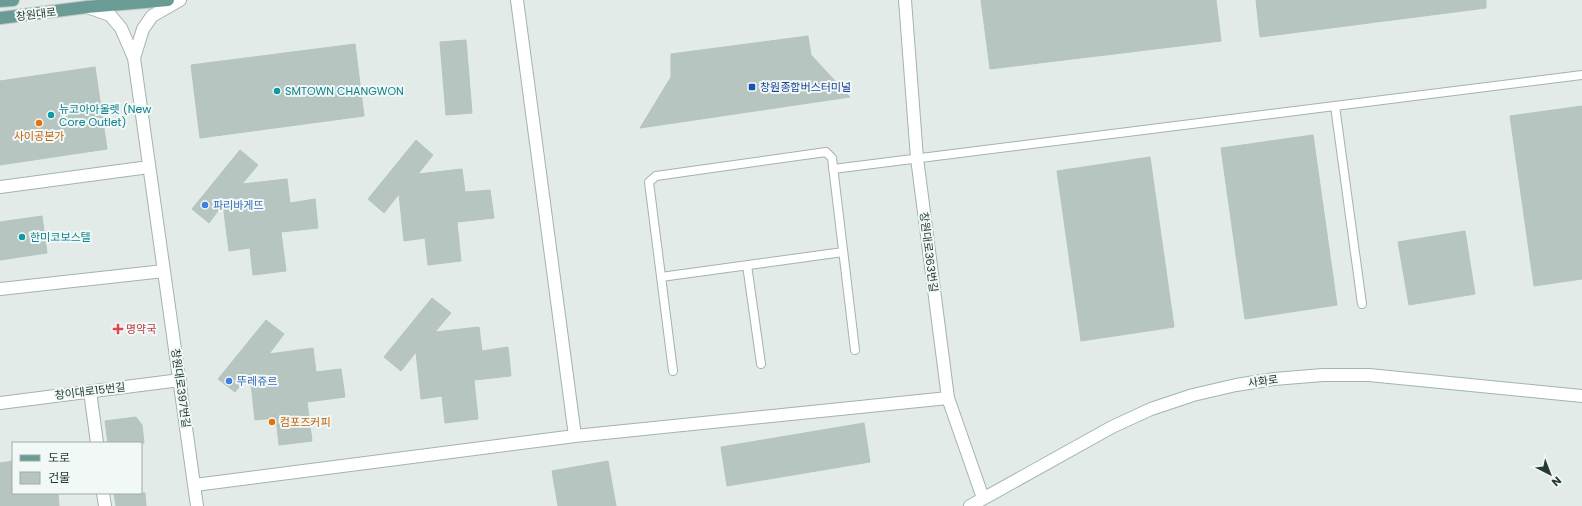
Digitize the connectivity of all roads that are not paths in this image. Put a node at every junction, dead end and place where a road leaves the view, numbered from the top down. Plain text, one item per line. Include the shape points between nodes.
1 (13, 0) edge
2 (168, 0) edge
3 (180, 0) edge
4 (517, 0) edge
5 (905, 0) edge
6 (0, 1) edge
7 (87, 7) junction
8 (0, 18) edge
9 (134, 58) junction
10 (1582, 75) edge
11 (1335, 106) junction
12 (917, 158) junction
13 (149, 168) junction
14 (833, 169) junction
15 (0, 187) edge
16 (843, 252) junction
17 (747, 265) junction
18 (164, 271) junction
19 (661, 277) junction
20 (0, 289) edge
21 (1362, 304) dead end
22 (855, 350) dead end
23 (760, 364) dead end
24 (673, 371) dead end
25 (180, 380) junction
26 (90, 391) junction
27 (1582, 396) edge
28 (948, 398) junction
29 (0, 403) edge
30 (575, 436) junction
31 (97, 442) edge
32 (195, 485) junction
33 (103, 494) edge
34 (983, 498) junction
35 (105, 506) edge
36 (197, 506) edge
37 (970, 506) edge

1 - 6 main road
2 - 7 main road, 창원대로
3 - 9 street via 152,16 143,29
4 - 30 street
5 - 12 street, 창원대로363번길
7 - 8 main road, 창원대로
7 - 9 street via 110,15 121,28
9 - 13 street, 창원대로397번길
10 - 11 lane
11 - 12 lane
11 - 21 lane
12 - 14 lane
12 - 28 street, 창원대로363번길
13 - 15 street
13 - 18 street, 창원대로397번길
14 - 16 lane
14 - 19 lane via 832,158 826,152 656,176 649,182
16 - 17 lane
16 - 22 lane
17 - 19 lane
17 - 23 lane
18 - 20 street
18 - 25 street, 창원대로397번길
19 - 24 lane
25 - 26 street, 창이대로15번길
25 - 32 street, 창원대로397번길
26 - 29 street, 창이대로15번길
26 - 31 street
27 - 34 street, 사화로 via 1369,375 1323,375 1236,385 1193,395 1144,412
28 - 30 street
28 - 34 street, 창원대로363번길
30 - 32 street
32 - 36 street, 창원대로397번길
33 - 35 street
34 - 37 street, 사화로

